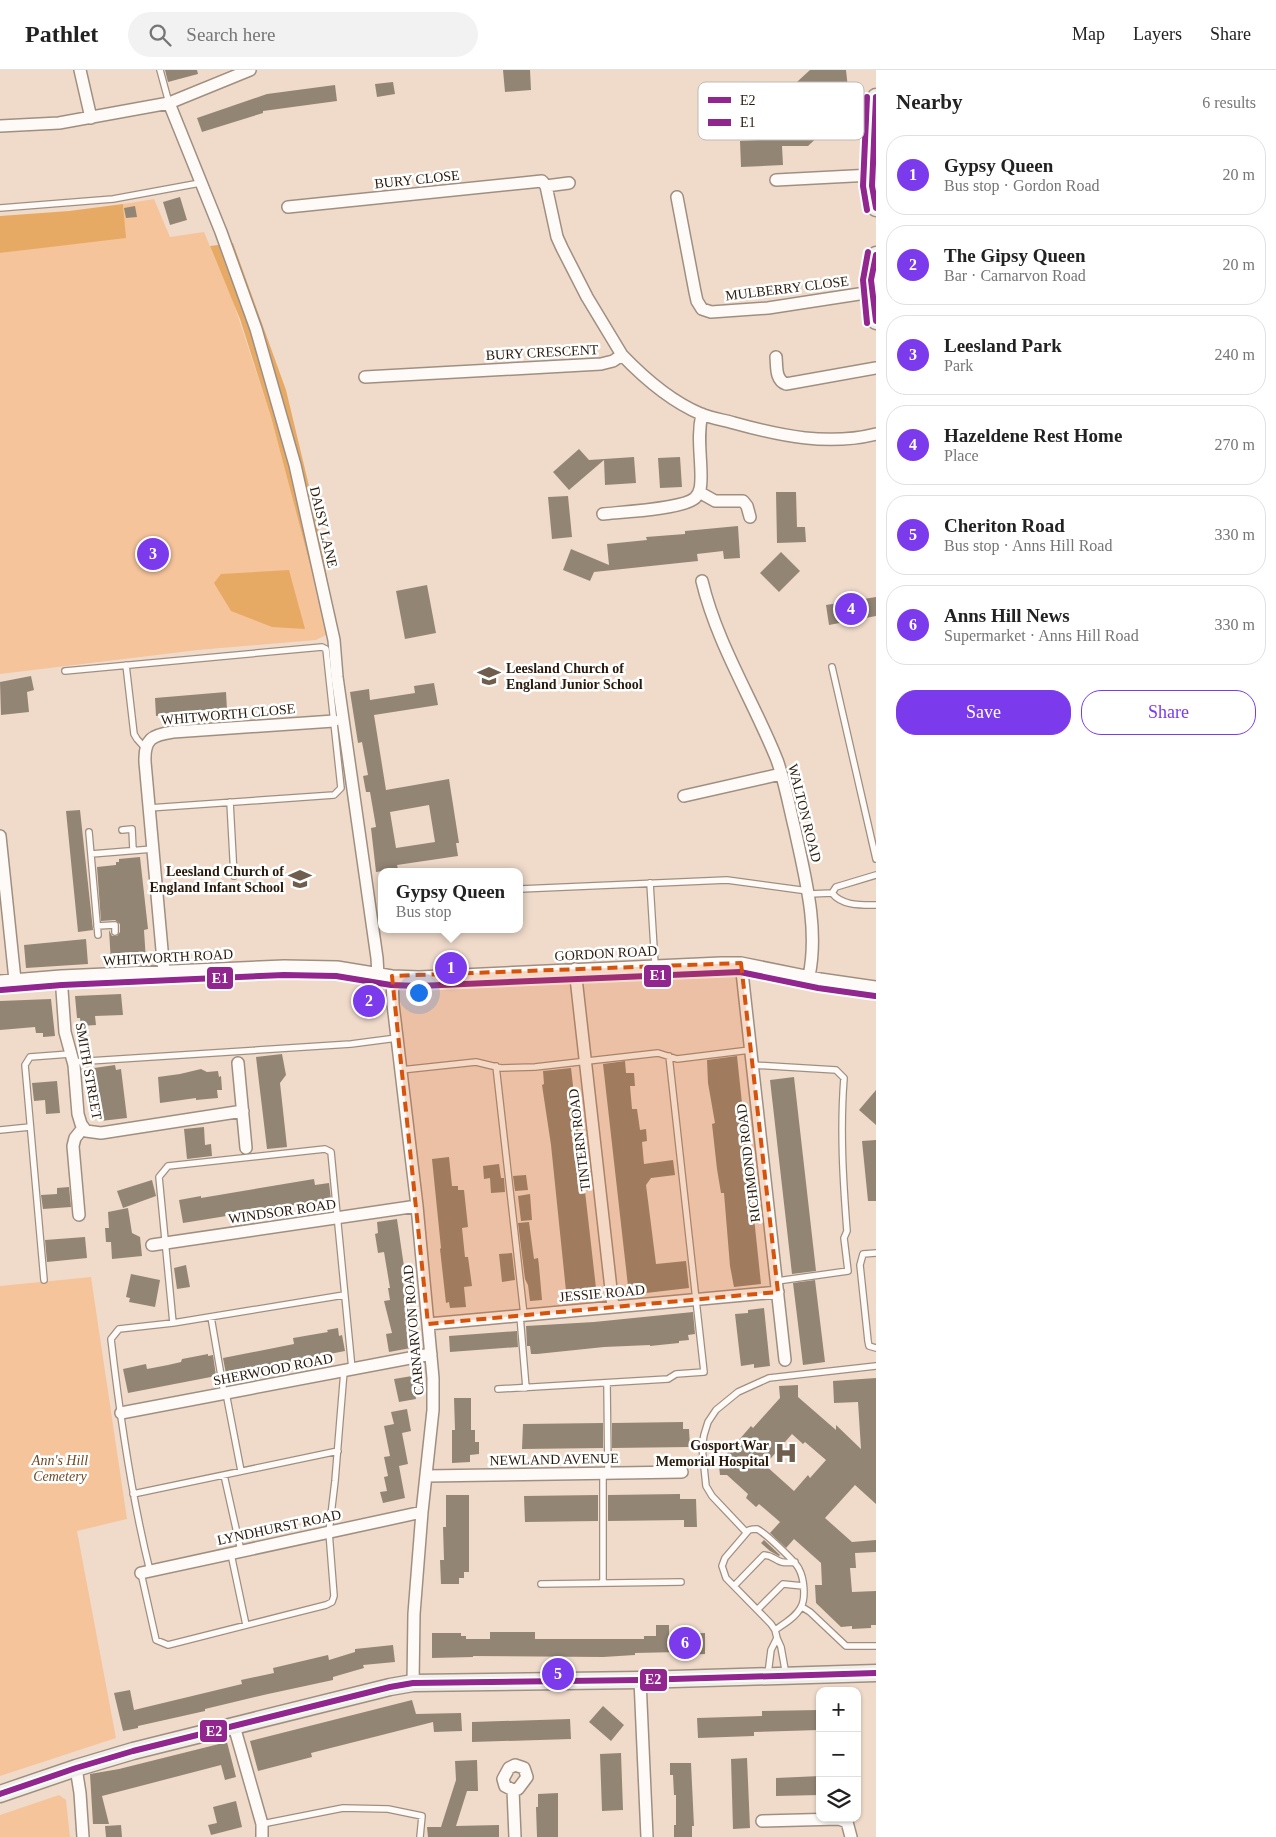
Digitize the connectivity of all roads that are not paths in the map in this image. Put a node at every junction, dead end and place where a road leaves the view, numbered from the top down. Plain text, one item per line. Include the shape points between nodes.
1 (80, 70) edge
2 (160, 70) edge
3 (250, 70) edge
4 (876, 97) edge
5 (169, 104) junction
6 (876, 109) edge
7 (91, 118) junction
8 (1, 124) edge
9 (872, 175) junction
10 (776, 180) dead end
11 (200, 183) junction
12 (569, 183) dead end
13 (546, 186) junction
14 (677, 197) dead end
15 (288, 207) dead end
16 (0, 208) edge
17 (876, 208) edge
18 (876, 255) edge
19 (872, 292) junction
20 (876, 322) edge
21 (622, 355) junction
22 (776, 357) dead end
23 (876, 368) edge
24 (364, 377) dead end
25 (702, 414) junction
26 (876, 434) edge
27 (699, 492) junction
28 (603, 514) dead end
29 (750, 517) dead end
30 (702, 581) dead end
31 (126, 666) junction
32 (832, 667) dead end
33 (65, 671) dead end
34 (334, 721) junction
35 (145, 748) junction
36 (781, 774) junction
37 (684, 796) dead end
38 (230, 802) junction
39 (149, 808) junction
40 (122, 830) dead end
41 (89, 832) dead end
42 (0, 836) edge
43 (153, 848) junction
44 (133, 850) junction
45 (91, 854) junction
46 (876, 859) edge
47 (876, 875) edge
48 (234, 876) dead end
49 (650, 883) junction
50 (523, 889) edge
51 (809, 893) junction
52 (832, 893) junction
53 (876, 905) edge
54 (97, 926) junction
55 (116, 932) dead end
56 (98, 936) dead end
57 (741, 963) junction
58 (654, 965) junction
59 (337, 967) joint
60 (575, 969) junction
61 (164, 972) junction
62 (378, 975) junction
63 (61, 976) junction
64 (392, 976) junction
65 (809, 976) junction
66 (15, 980) junction
67 (0, 981) edge
68 (876, 987) edge
69 (397, 1038) junction
70 (750, 1050) junction
71 (669, 1056) junction
72 (71, 1058) junction
73 (585, 1061) junction
74 (238, 1063) dead end
75 (752, 1064) junction
76 (496, 1066) junction
77 (401, 1070) junction
78 (243, 1111) junction
79 (30, 1128) junction
80 (83, 1128) junction
81 (0, 1130) edge
82 (246, 1148) dead end
83 (417, 1206) junction
84 (79, 1215) dead end
85 (338, 1218) junction
86 (167, 1243) junction
87 (152, 1245) dead end
88 (876, 1253) edge
89 (44, 1280) dead end
90 (777, 1287) junction
91 (344, 1295) junction
92 (698, 1300) junction
93 (613, 1307) junction
94 (522, 1315) junction
95 (211, 1317) junction
96 (174, 1323) junction
97 (428, 1324) junction
98 (876, 1348) edge
99 (431, 1354) junction
100 (785, 1360) dead end
101 (876, 1366) edge
102 (348, 1370) junction
103 (607, 1383) junction
104 (526, 1388) junction
105 (498, 1389) dead end
106 (225, 1393) junction
107 (121, 1412) junction
108 (338, 1451) junction
109 (240, 1471) junction
110 (682, 1472) dead end
111 (605, 1473) junction
112 (224, 1475) junction
113 (426, 1476) junction
114 (133, 1494) junction
115 (422, 1512) junction
116 (329, 1532) junction
117 (746, 1532) junction
118 (236, 1552) junction
119 (794, 1562) junction
120 (146, 1572) junction
121 (681, 1582) dead end
122 (603, 1583) junction
123 (540, 1584) dead end
124 (734, 1586) junction
125 (803, 1586) junction
126 (802, 1607) junction
127 (758, 1609) junction
128 (246, 1625) junction
129 (775, 1630) junction
130 (777, 1638) junction
131 (876, 1646) edge
132 (876, 1673) edge
133 (786, 1675) junction
134 (768, 1676) junction
135 (640, 1680) junction
136 (412, 1683) junction
137 (234, 1726) junction
138 (76, 1768) junction
139 (513, 1790) dead end
140 (0, 1794) edge
141 (762, 1821) dead end
142 (262, 1824) junction
143 (83, 1837) edge
144 (262, 1837) edge
145 (420, 1837) edge
146 (515, 1837) edge
147 (647, 1837) edge
148 (851, 1837) edge

1 - 7 street
2 - 5 lane
3 - 5 street
4 - 6 street
5 - 7 street
5 - 11 street, DAISY LANE
6 - 9 street
7 - 8 street via 49,124
9 - 10 street
9 - 17 street
11 - 16 lane via 113,199
11 - 62 street, DAISY LANE via 256,329 287,437 333,635
12 - 13 street, BURY CLOSE
13 - 15 street, BURY CLOSE via 542,181
13 - 21 street via 557,237 594,311
14 - 19 street, MULBERRY CLOSE via 695,292 699,305 706,311 768,308
18 - 19 street
19 - 20 street
21 - 24 street, BURY CRESCENT via 613,362 601,364
21 - 25 street via 656,387
22 - 23 street via 778,377 786,384
25 - 26 street via 802,438 838,440
25 - 27 street
27 - 28 street via 690,501 677,505
27 - 29 street via 715,501 744,501
30 - 36 street, WALTON ROAD via 711,616
31 - 33 lane
31 - 34 lane via 322,647 326,649
31 - 35 lane via 134,734
32 - 46 lane
34 - 35 street, WHITWORTH CLOSE via 164,733 153,737
34 - 38 lane via 341,788 334,795
35 - 39 street
36 - 37 street
36 - 51 street, WALTON ROAD
38 - 39 lane
38 - 48 lane
39 - 43 street
40 - 44 lane via 132,829
41 - 45 lane
42 - 66 street
43 - 44 lane
43 - 61 street
44 - 45 lane
45 - 54 lane
47 - 52 lane via 836,887
49 - 50 lane
49 - 51 lane via 727,880
49 - 58 lane
51 - 52 lane
51 - 65 street, WALTON ROAD via 812,950
52 - 53 lane via 845,902
54 - 55 lane via 115,925
54 - 56 lane
57 - 58 street, GORDON ROAD
57 - 65 street, GORDON ROAD
57 - 70 street, RICHMOND ROAD
58 - 60 street, GORDON ROAD
59 - 61 street, WHITWORTH ROAD via 284,966
59 - 62 street, GORDON ROAD
60 - 64 street, GORDON ROAD
60 - 73 street, TINTERN ROAD
61 - 63 street, WHITWORTH ROAD
62 - 64 street, GORDON ROAD
63 - 66 street, WHITWORTH ROAD
63 - 72 street, SMITH STREET via 65,1032
64 - 69 street, CARNARVON ROAD
65 - 68 street, GORDON ROAD
66 - 67 street, WHITWORTH ROAD
69 - 72 lane via 332,1045
69 - 77 street, CARNARVON ROAD
70 - 71 lane via 677,1059
70 - 75 street, RICHMOND ROAD
71 - 73 lane via 658,1053
71 - 92 lane
72 - 79 lane via 30,1057 25,1065
72 - 80 street, SMITH STREET via 78,1114
73 - 76 lane via 534,1067
73 - 93 street, TINTERN ROAD
74 - 78 street
75 - 90 street, RICHMOND ROAD
75 - 90 lane via 836,1070 844,1078 842,1171 848,1271
76 - 77 lane via 476,1062
76 - 94 lane
77 - 83 street, CARNARVON ROAD
78 - 80 street, SMITH STREET via 101,1133
78 - 82 street
79 - 81 lane
79 - 89 lane
80 - 84 street via 73,1146
83 - 85 street, WINDSOR ROAD
83 - 97 street, CARNARVON ROAD
85 - 86 street, WINDSOR ROAD
85 - 86 lane via 331,1152 325,1149 168,1166 159,1177
85 - 91 lane
86 - 87 street, WINDSOR ROAD
86 - 96 lane
88 - 98 lane via 863,1254 860,1265 868,1341 869,1346
90 - 92 street, JESSIE ROAD
90 - 100 street, RICHMOND ROAD
91 - 95 lane
91 - 102 lane
92 - 93 street, JESSIE ROAD
92 - 103 lane via 704,1372 676,1374 668,1379
93 - 94 street, JESSIE ROAD
94 - 97 street, JESSIE ROAD
94 - 104 lane
95 - 96 lane
95 - 106 lane
96 - 107 lane via 119,1329 111,1339
97 - 99 street, CARNARVON ROAD
99 - 102 street, SHERWOOD ROAD
99 - 113 street, CARNARVON ROAD via 434,1404
101 - 117 lane via 769,1378 738,1392 716,1410 708,1422 702,1446 706,1486
102 - 106 street, SHERWOOD ROAD
102 - 108 lane
103 - 104 lane
103 - 111 lane
104 - 105 lane
106 - 107 street, SHERWOOD ROAD
106 - 109 lane
107 - 114 lane
108 - 109 lane
108 - 116 lane
109 - 112 lane
110 - 111 street, NEWLAND AVENUE
111 - 113 street, NEWLAND AVENUE
111 - 122 lane
112 - 114 lane
112 - 118 lane
113 - 115 street, CARNARVON ROAD
114 - 120 lane
115 - 116 street, LYNDHURST ROAD
115 - 136 street, CARNARVON ROAD
116 - 118 street, LYNDHURST ROAD
116 - 128 lane via 332,1602
117 - 119 lane via 759,1530
117 - 124 lane via 727,1554 722,1566 726,1578
118 - 120 street, LYNDHURST ROAD
118 - 128 lane
119 - 124 lane via 781,1563 764,1554
119 - 125 lane via 800,1570
120 - 128 lane via 156,1640 168,1645
121 - 122 lane
122 - 123 lane
124 - 127 lane
125 - 126 lane
125 - 127 lane via 783,1584
126 - 129 lane
126 - 131 lane via 846,1646
127 - 129 lane
129 - 130 lane
130 - 133 lane
130 - 134 lane via 771,1650
132 - 133 street
133 - 134 street
134 - 135 street
135 - 136 street
135 - 147 street
136 - 137 street
137 - 138 street
137 - 142 street
138 - 140 street
138 - 143 street
139 - 146 street
141 - 148 street via 839,1819 847,1822
142 - 144 street
142 - 145 lane via 343,1808 388,1809 422,1816

